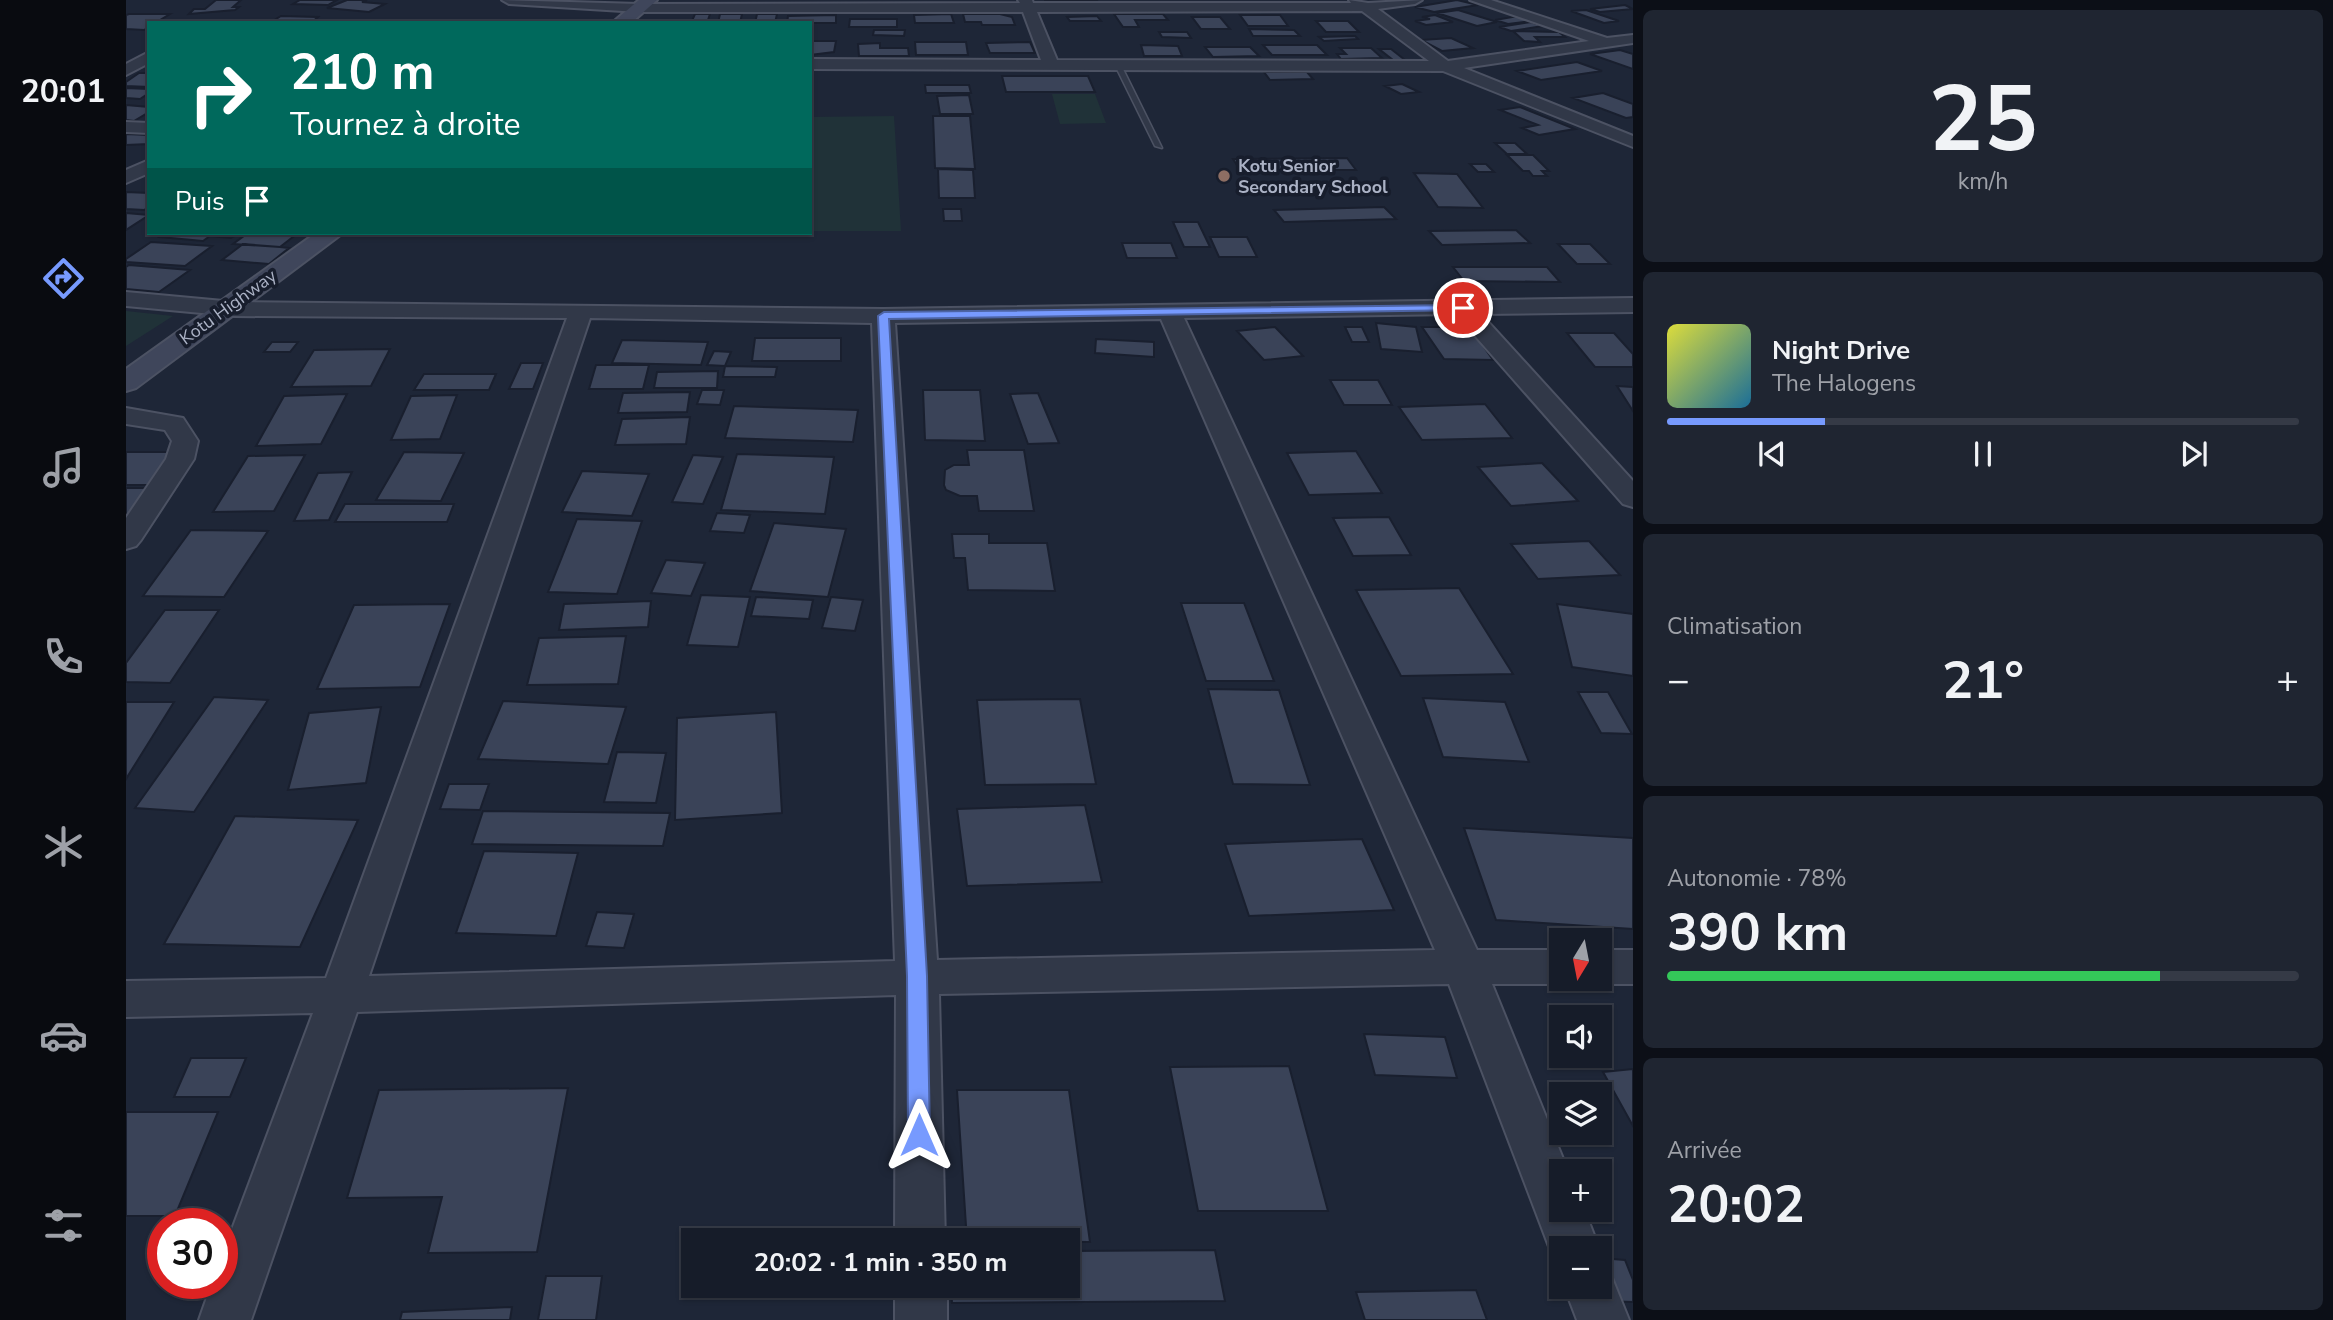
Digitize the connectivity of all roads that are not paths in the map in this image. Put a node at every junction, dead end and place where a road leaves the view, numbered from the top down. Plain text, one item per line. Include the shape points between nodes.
1 (509, 0) edge
2 (519, 0) edge
3 (1415, 0) edge
4 (1477, 0) edge
5 (1361, 3) edge
6 (644, 4) edge
7 (1028, 4) edge
8 (623, 21) edge
9 (1633, 39) edge
10 (1610, 43) junction
11 (1633, 50) edge
12 (147, 58) edge
13 (812, 64) edge
14 (1051, 65) junction
15 (1117, 65) junction
16 (1445, 66) junction
17 (126, 70) edge
18 (126, 127) edge
19 (147, 128) edge
20 (1633, 142) edge
21 (1159, 146) dead end
22 (147, 166) edge
23 (126, 177) edge
24 (328, 235) edge
25 (126, 299) edge
26 (1633, 305) edge
27 (1463, 308) junction
28 (226, 309) junction
29 (581, 311) junction
30 (1169, 311) junction
31 (884, 316) junction
32 (126, 382) edge
33 (126, 416) edge
34 (1633, 498) edge
35 (126, 540) edge
36 (1463, 966) junction
37 (1549, 967) edge
38 (1612, 967) edge
39 (1633, 967) edge
40 (917, 976) junction
41 (341, 996) junction
42 (126, 999) edge
43 (920, 1228) edge
44 (1569, 1236) edge
45 (921, 1298) edge
46 (1595, 1299) edge
47 (225, 1320) edge
48 (921, 1320) edge
49 (1603, 1320) edge

1 - 2 street
2 - 6 street
3 - 5 street
4 - 10 street
5 - 7 street
5 - 16 street
6 - 7 street
6 - 8 street
7 - 14 street
9 - 10 street
10 - 11 street
10 - 16 street
12 - 17 street
13 - 14 street
14 - 15 street
15 - 16 street
15 - 21 lane
16 - 20 street
18 - 19 street
22 - 23 street
24 - 28 street, Kotu Highway
25 - 28 street
26 - 27 street
27 - 30 street
27 - 34 street
28 - 29 street
28 - 32 street, Kotu Highway
29 - 31 street
29 - 41 street
30 - 31 street
30 - 36 street
31 - 40 street
33 - 35 street via 174,424 185,441 180,459
36 - 37 street
36 - 40 street
36 - 44 street
38 - 39 street
40 - 41 street
40 - 43 street
41 - 42 street
41 - 47 street
45 - 48 street
46 - 49 street

